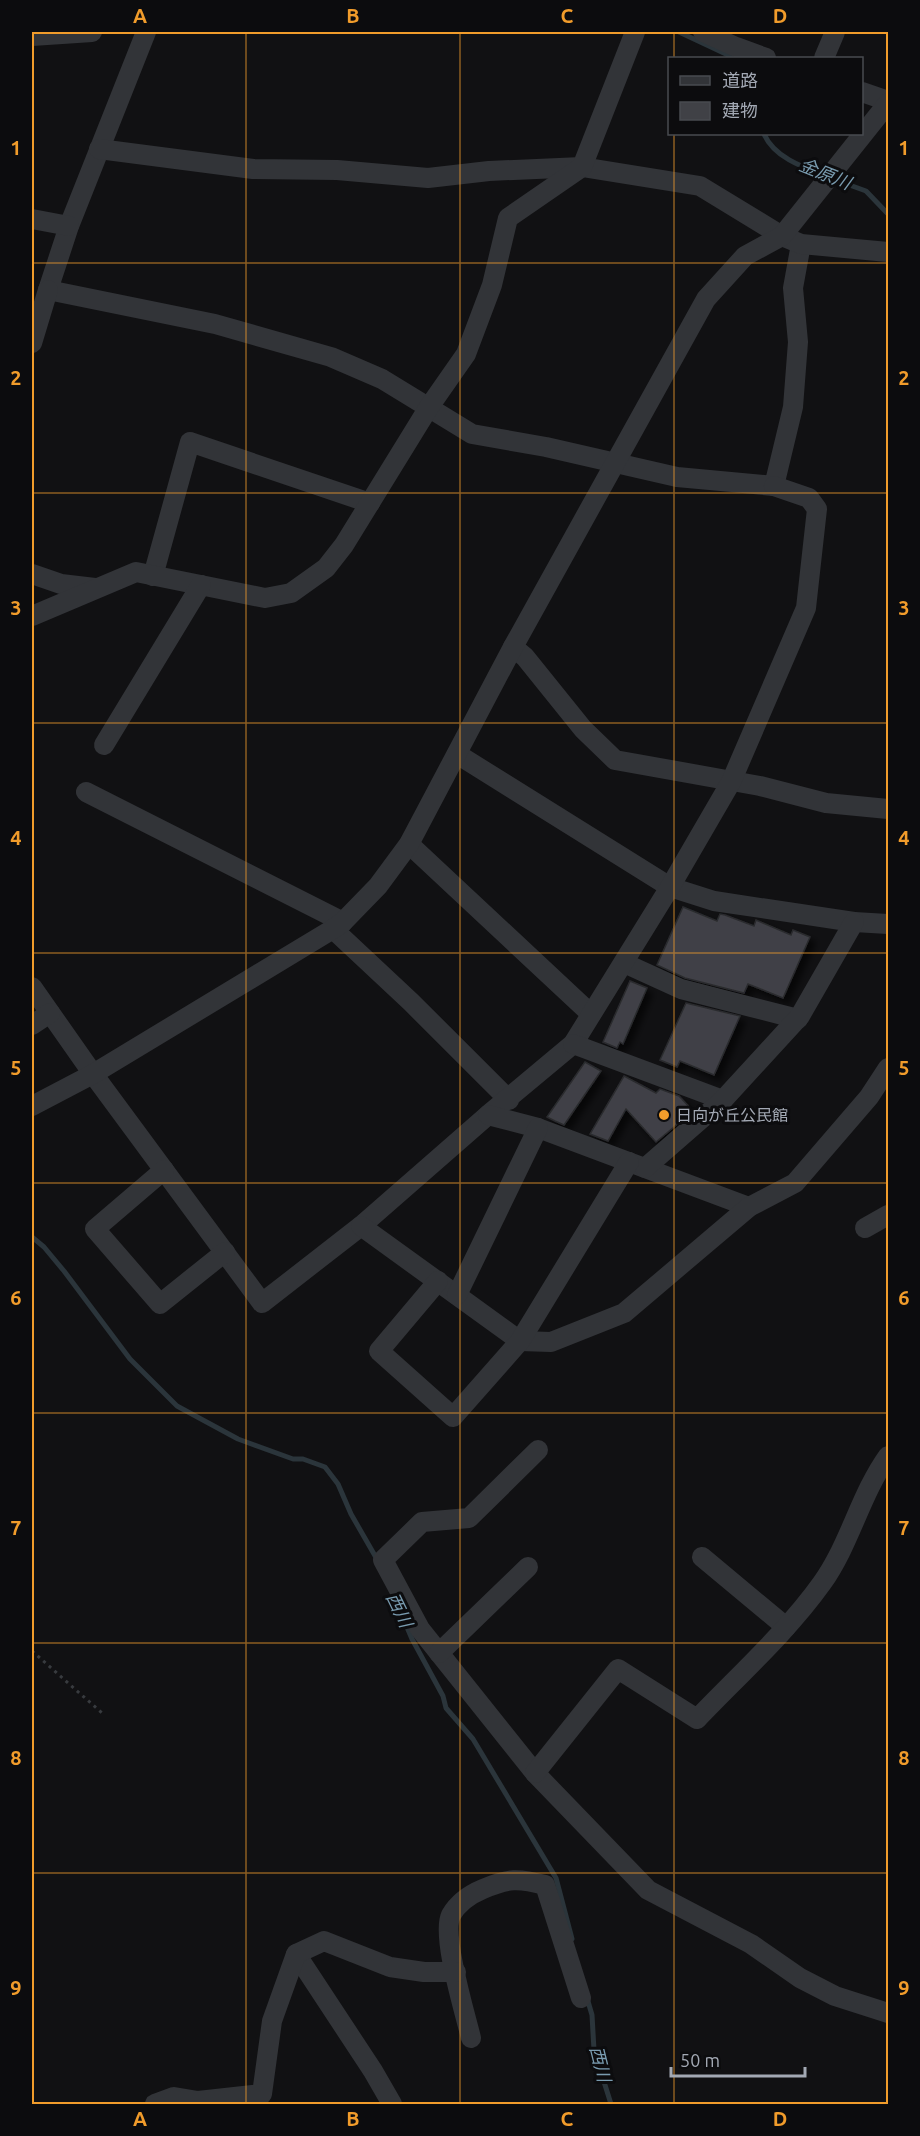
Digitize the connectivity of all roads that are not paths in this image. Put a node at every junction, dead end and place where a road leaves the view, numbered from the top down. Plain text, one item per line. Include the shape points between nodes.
1 (92, 32) edge
2 (146, 32) edge
3 (635, 32) edge
4 (703, 32) edge
5 (835, 32) edge
6 (32, 36) edge
7 (763, 57) edge
8 (824, 57) edge
9 (863, 93) edge
10 (888, 102) edge
11 (863, 134) edge
12 (862, 135) edge
13 (99, 149) junction
14 (582, 167) junction
15 (32, 219) edge
16 (69, 226) junction
17 (782, 236) junction
18 (801, 244) junction
19 (888, 252) edge
20 (48, 290) junction
21 (32, 343) edge
22 (429, 407) junction
23 (615, 462) junction
24 (774, 486) junction
25 (370, 503) junction
26 (32, 574) edge
27 (153, 576) junction
28 (201, 585) junction
29 (98, 588) junction
30 (32, 616) edge
31 (513, 647) junction
32 (104, 746) dead end
33 (457, 754) junction
34 (731, 782) junction
35 (86, 792) dead end
36 (888, 809) edge
37 (409, 844) junction
38 (670, 887) junction
39 (854, 922) junction
40 (888, 924) edge
41 (338, 926) junction
42 (624, 963) junction
43 (32, 987) edge
44 (50, 1013) junction
45 (591, 1014) junction
46 (798, 1019) junction
47 (32, 1025) edge
48 (573, 1044) junction
49 (888, 1068) edge
50 (93, 1074) junction
51 (509, 1100) junction
52 (723, 1100) junction
53 (32, 1106) edge
54 (488, 1115) junction
55 (538, 1128) junction
56 (637, 1165) junction
57 (164, 1170) junction
58 (749, 1207) junction
59 (888, 1215) edge
60 (361, 1226) junction
61 (864, 1228) dead end
62 (225, 1251) junction
63 (438, 1281) junction
64 (457, 1295) junction
65 (520, 1341) junction
66 (538, 1450) dead end
67 (888, 1456) edge
68 (702, 1557) dead end
69 (528, 1567) dead end
70 (786, 1626) junction
71 (439, 1653) junction
72 (535, 1773) junction
73 (296, 1954) junction
74 (456, 1972) junction
75 (581, 1998) dead end
76 (888, 2013) edge
77 (471, 2038) dead end
78 (255, 2100) edge
79 (155, 2104) edge
80 (392, 2104) edge

1 - 6 street
2 - 13 street
3 - 14 street
4 - 7 street
5 - 8 street
9 - 10 street
10 - 11 street
12 - 17 street
13 - 14 street via 254,169 337,170 428,178
13 - 16 street
14 - 17 street via 700,186
14 - 22 street via 508,218 492,285 466,354
15 - 16 street
16 - 20 street
17 - 18 street
17 - 23 street via 745,256 706,299
18 - 19 street
18 - 24 street via 793,288 798,342 793,407
20 - 21 street
20 - 22 street via 215,324 331,357 382,379
22 - 23 street via 472,434
22 - 25 street
23 - 24 street via 677,477
23 - 31 street
24 - 34 street via 809,498 817,509 806,608
25 - 27 street via 190,442
25 - 28 street via 326,568 291,593 265,598
26 - 29 street via 61,584
27 - 28 street
27 - 29 street via 136,572
28 - 32 street
29 - 30 street
31 - 33 street
31 - 34 street via 583,729 615,759
33 - 37 street
33 - 38 street
34 - 36 street via 826,803
34 - 38 street
35 - 41 street
37 - 41 street via 378,885
37 - 45 street
38 - 39 street via 714,901
38 - 42 street
39 - 40 street
39 - 46 street
41 - 50 street
41 - 51 street
42 - 45 street
42 - 46 street via 681,989
43 - 44 street
44 - 47 street
44 - 50 street
45 - 48 street
46 - 52 street
48 - 51 street
48 - 52 street
49 - 58 street via 869,1097 795,1183
50 - 53 street
50 - 57 street
51 - 54 street
52 - 56 street
54 - 55 street
54 - 60 street
55 - 56 street
55 - 64 street
56 - 58 street
56 - 65 street
57 - 62 street
57 - 62 street via 95,1229 160,1304
58 - 65 street via 624,1312 551,1342
59 - 61 street
60 - 62 street via 262,1303
60 - 63 street
63 - 64 street
63 - 65 street via 379,1351 453,1417
64 - 65 street
66 - 71 street via 469,1518 422,1522 383,1560 420,1629
67 - 70 street via 845,1544 822,1582
68 - 70 street
69 - 71 street
70 - 72 street via 697,1719 618,1669
71 - 72 street
72 - 76 street via 648,1890 751,1944 800,1978 835,1996
73 - 74 street via 324,1941 390,1967
73 - 78 street via 272,2020 262,2094
73 - 80 street
74 - 75 street via 449,1944 451,1916 469,1894 500,1882 523,1879 545,1885
74 - 77 street
78 - 79 street via 198,2101 174,2097

